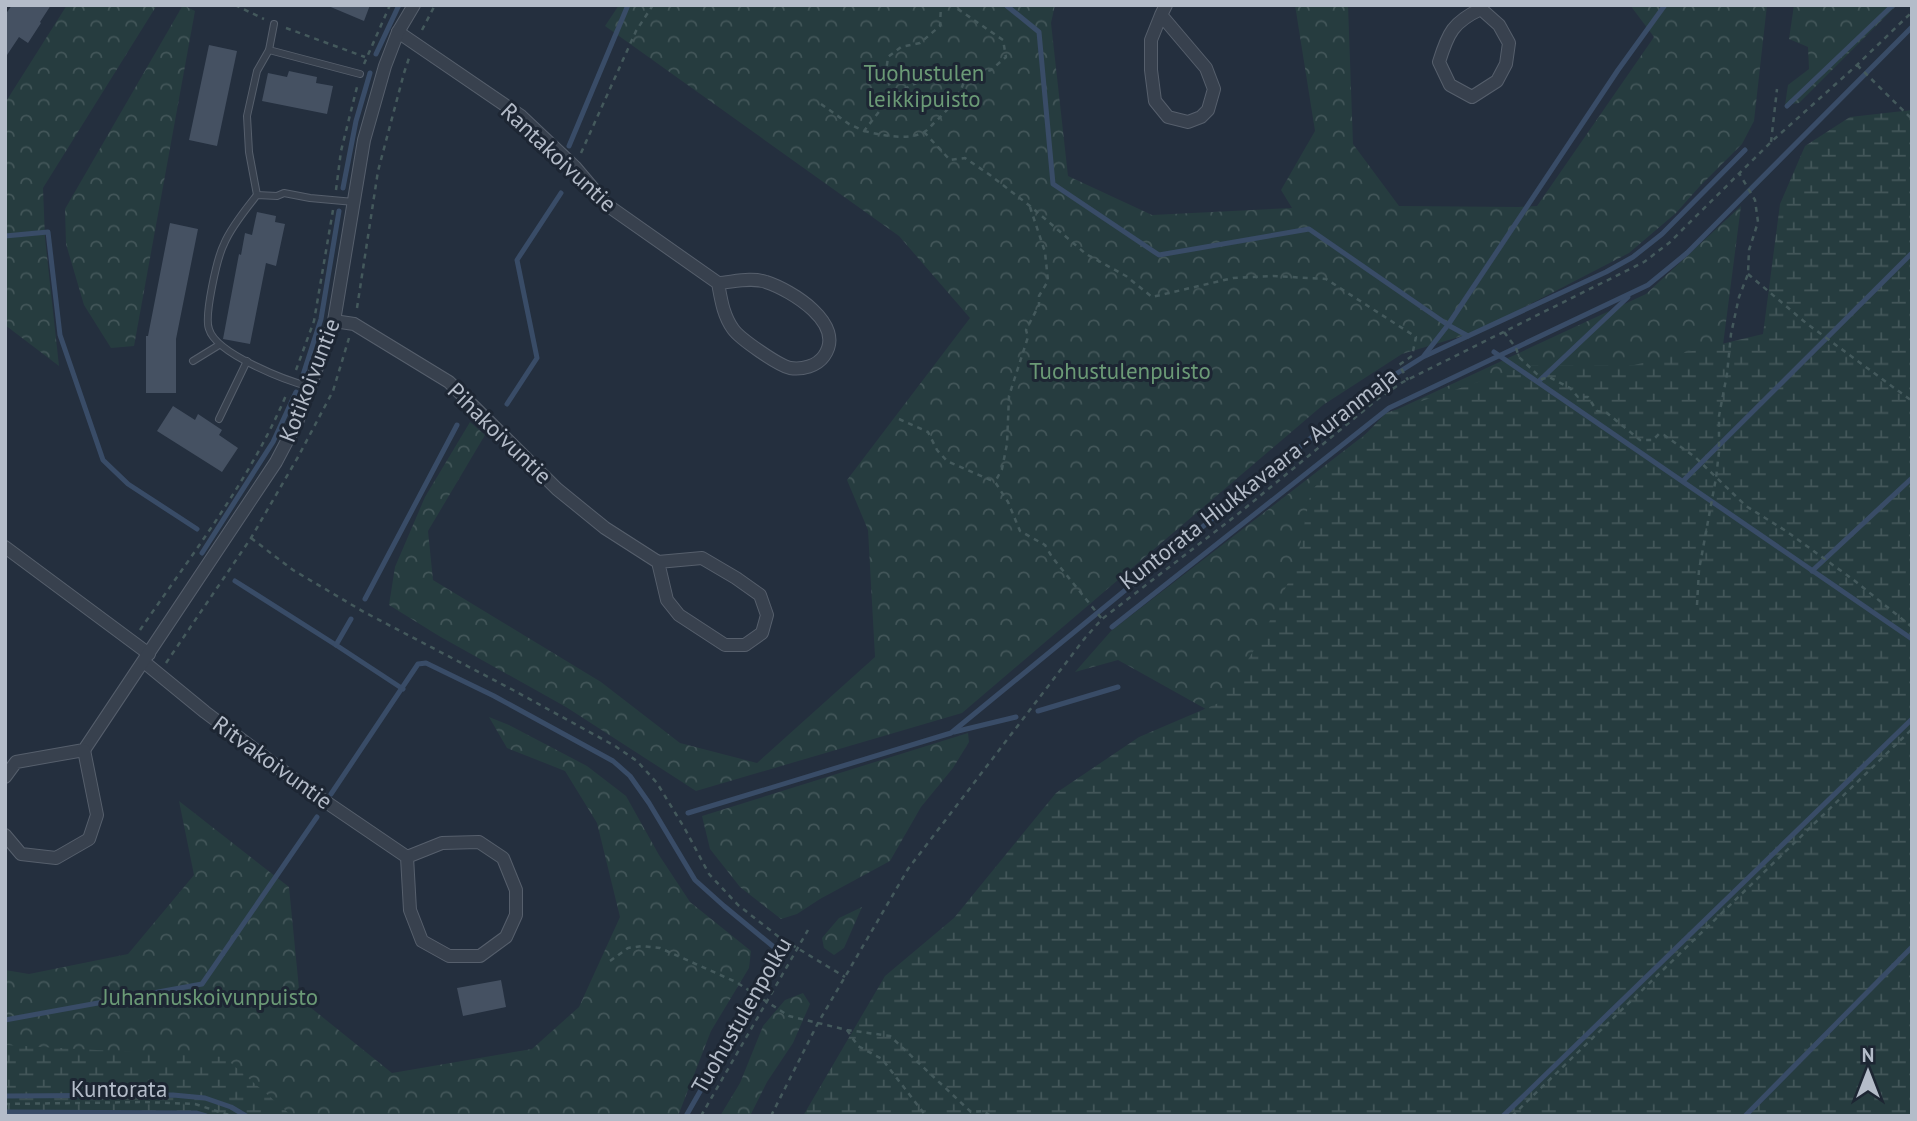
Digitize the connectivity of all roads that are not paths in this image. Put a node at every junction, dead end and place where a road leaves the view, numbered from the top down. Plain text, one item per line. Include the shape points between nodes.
1 (414, 5) edge
2 (1481, 7) edge
3 (1164, 10) edge
4 (274, 24) road end
5 (398, 32) junction
6 (269, 50) junction
7 (360, 74) road end
8 (257, 195) junction
9 (354, 202) junction
10 (718, 283) junction
11 (334, 321) junction
12 (219, 345) junction
13 (192, 361) dead end
14 (247, 361) junction
15 (311, 387) junction
16 (219, 419) dead end
17 (5, 547) edge
18 (658, 562) junction
19 (146, 658) junction
20 (84, 750) junction
21 (5, 777) edge
22 (5, 835) edge
23 (407, 857) junction

1 - 5 street, Kotikoivuntie
2 - 2 street via 1447,35 1439,62 1450,85 1472,97 1497,81 1509,43
3 - 3 street via 1151,40 1155,101 1168,117 1188,121 1208,110 1214,89 1206,68
4 - 6 lane
5 - 9 street, Kotikoivuntie via 364,140
5 - 10 street, Rantakoivuntie via 521,116 607,205
6 - 7 lane
6 - 8 lane via 257,71 247,116
8 - 9 lane via 284,193
8 - 12 lane via 224,244 210,293 208,329
9 - 11 street, Kotikoivuntie
10 - 10 street via 733,330 763,354 790,368 813,366 823,358 830,346 828,330 821,317 800,299 765,281
11 - 15 street, Kotikoivuntie
11 - 18 street, Pihakoivuntie via 354,324 449,382 557,489
12 - 13 lane
12 - 14 lane
14 - 15 lane
14 - 16 lane
15 - 19 street, Kotikoivuntie via 276,462
17 - 19 street, Ritvakoivuntie via 132,642
18 - 18 street via 667,600 679,615 725,645 745,646 762,633 767,615 760,595 736,578 702,558
19 - 20 street, Kotikoivuntie
19 - 23 street, Ritvakoivuntie via 205,712
20 - 21 street via 16,762
20 - 22 street via 97,816 89,839 56,858 21,854
23 - 23 street via 410,910 422,941 449,956 480,956 506,937 516,915 516,890 503,858 479,842 442,843

